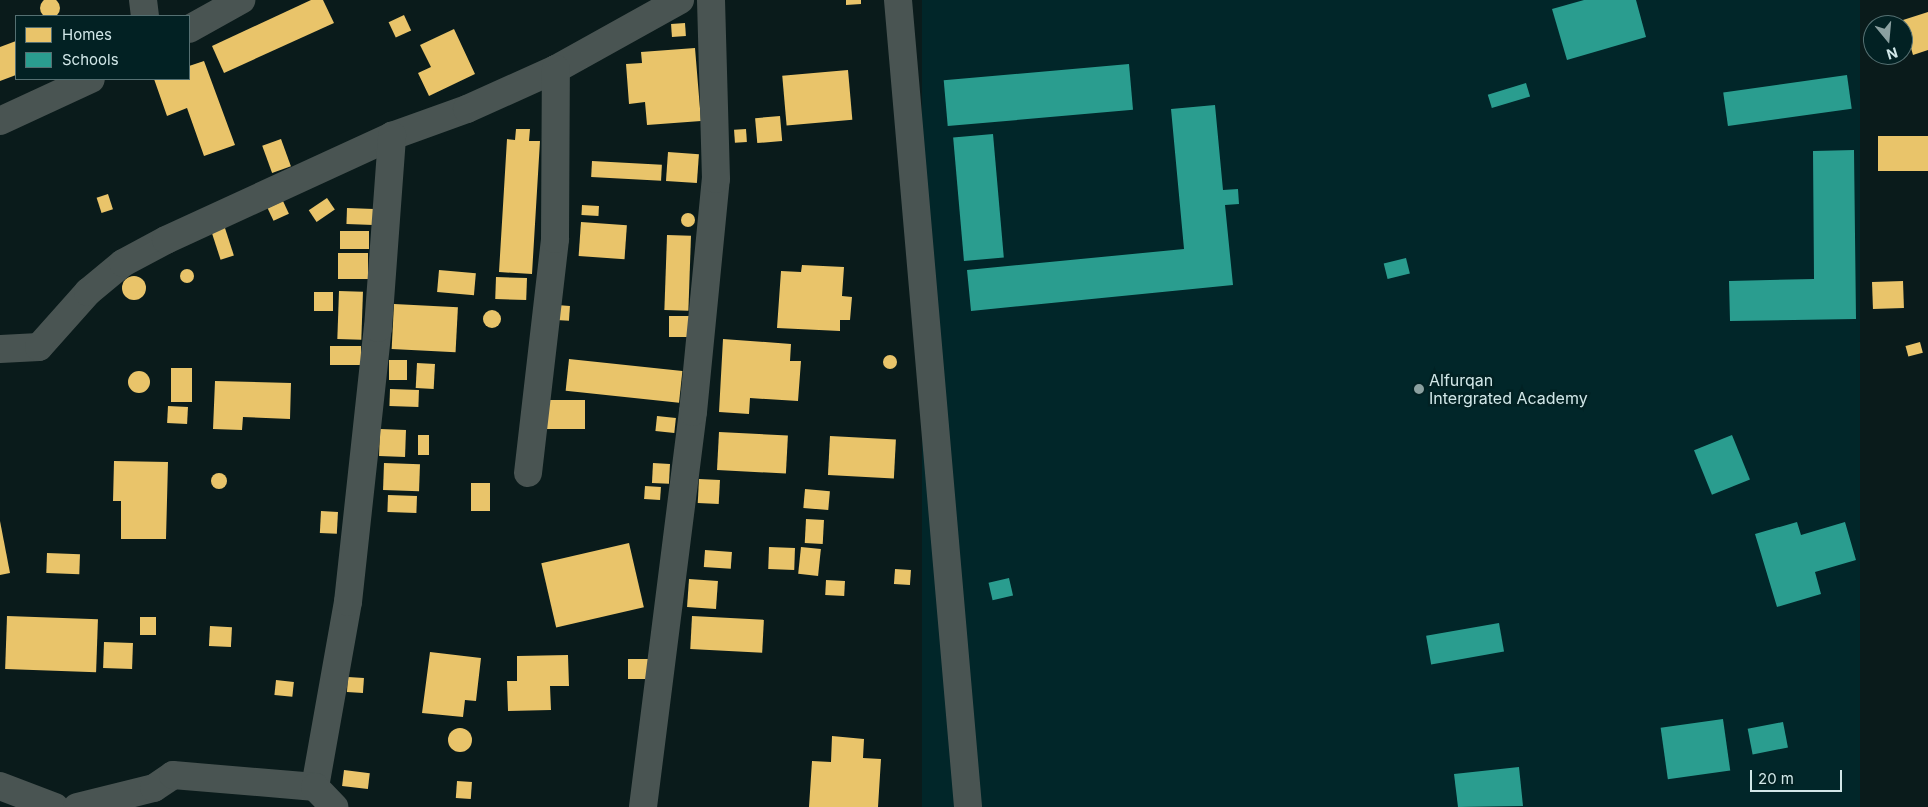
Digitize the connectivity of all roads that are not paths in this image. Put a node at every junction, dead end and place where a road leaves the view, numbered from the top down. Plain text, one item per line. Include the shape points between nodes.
1 (143, 0) edge
2 (241, 0) edge
3 (680, 0) edge
4 (711, 0) edge
5 (898, 0) edge
6 (145, 15) edge
7 (190, 28) edge
8 (556, 69) junction
9 (89, 80) edge
10 (0, 121) edge
11 (392, 136) junction
12 (0, 349) edge
13 (528, 473) dead end
14 (0, 786) edge
15 (315, 787) junction
16 (55, 807) edge
17 (76, 807) edge
18 (334, 807) edge
19 (643, 807) edge
20 (968, 807) edge

1 - 6 street
2 - 7 street
3 - 8 street
4 - 19 street via 716,179 693,412
5 - 20 street
8 - 11 street via 467,109
8 - 13 street via 555,239
9 - 10 street
11 - 12 street via 123,263 88,292 39,347
11 - 15 street via 378,328 348,602
14 - 16 street
15 - 17 street via 173,775 154,788
15 - 18 street

